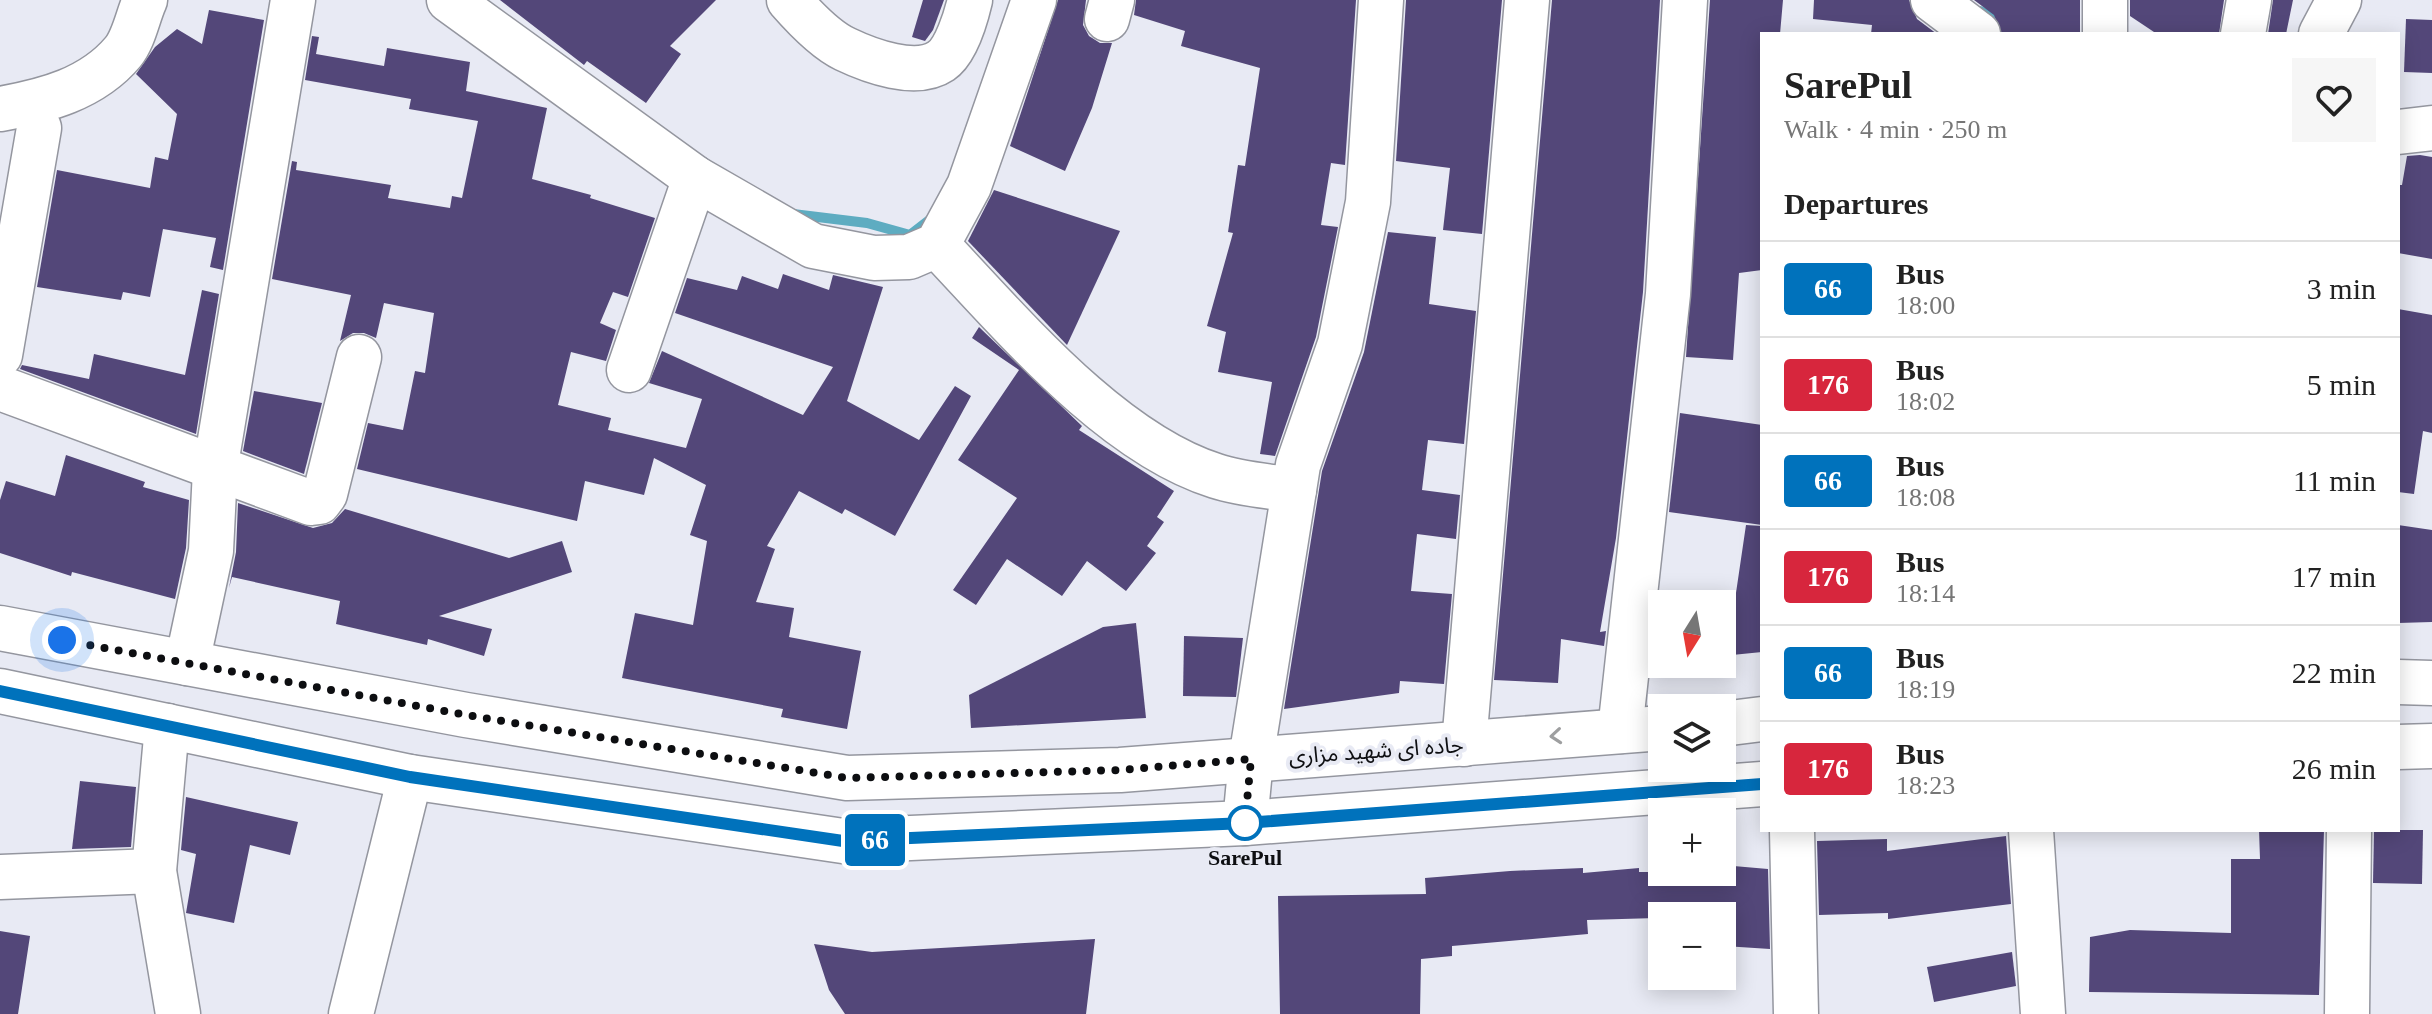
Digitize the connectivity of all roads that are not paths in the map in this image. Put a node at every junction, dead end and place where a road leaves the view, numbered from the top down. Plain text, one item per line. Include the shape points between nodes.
1 (145, 0) edge
2 (293, 0) edge
3 (449, 0) edge
4 (789, 0) edge
5 (970, 0) edge
6 (1034, 0) edge
7 (1381, 0) edge
8 (1527, 0) edge
9 (1685, 0) edge
10 (1933, 0) edge
11 (2105, 0) edge
12 (2249, 0) edge
13 (2339, 0) edge
14 (498, 14) edge
15 (1975, 32) edge
16 (2105, 32) edge
17 (2243, 32) edge
18 (2322, 32) edge
19 (0, 109) edge
20 (39, 128) dead end
21 (2432, 128) edge
22 (2400, 132) edge
23 (695, 178) junction
24 (937, 245) junction
25 (0, 355) edge
26 (359, 357) dead end
27 (629, 370) dead end
28 (0, 388) edge
29 (215, 470) junction
30 (1294, 490) junction
31 (0, 628) edge
32 (187, 663) junction
33 (2400, 682) edge
34 (2432, 683) edge
35 (0, 691) edge
36 (1760, 719) edge
37 (1736, 722) edge
38 (167, 726) junction
39 (1641, 730) edge
40 (1464, 744) junction
41 (2432, 746) edge
42 (2400, 747) edge
43 (1251, 759) junction
44 (410, 777) junction
45 (1760, 784) edge
46 (1245, 823) junction
47 (1792, 832) edge
48 (2031, 832) edge
49 (2349, 832) edge
50 (154, 871) junction
51 (0, 877) edge
52 (178, 1014) edge
53 (351, 1014) edge
54 (1796, 1014) edge
55 (2043, 1014) edge
56 (2347, 1014) edge

1 - 19 street via 124,51 90,79 45,102
2 - 29 street
3 - 14 street
4 - 5 street via 843,48 894,66 927,67 944,60
6 - 24 street via 969,186
7 - 30 street via 1368,202 1340,344
8 - 40 street
9 - 39 street
10 - 15 street
11 - 16 street
12 - 17 street
13 - 18 street
14 - 23 street
20 - 25 street
21 - 22 street
23 - 24 street via 813,246 874,258 909,257
23 - 27 street
24 - 30 street via 1047,360 1146,444 1216,476
26 - 29 street via 319,502
28 - 29 street
29 - 32 street via 211,551
30 - 43 street
31 - 32 street, جاده ای شهید مزاری
32 - 43 street, جاده ای شهید مزاری via 847,778 1120,770
33 - 34 street
35 - 38 street
36 - 37 street
38 - 44 street
38 - 50 street
39 -> 40 street, جاده ای شهید مزاری
40 - 43 street, جاده ای شهید مزاری
41 - 42 street
43 - 46 street
44 - 46 street via 843,841
44 - 53 street
45 - 46 street
47 - 54 street
48 - 55 street
49 - 56 street
50 - 51 street
50 - 52 street

